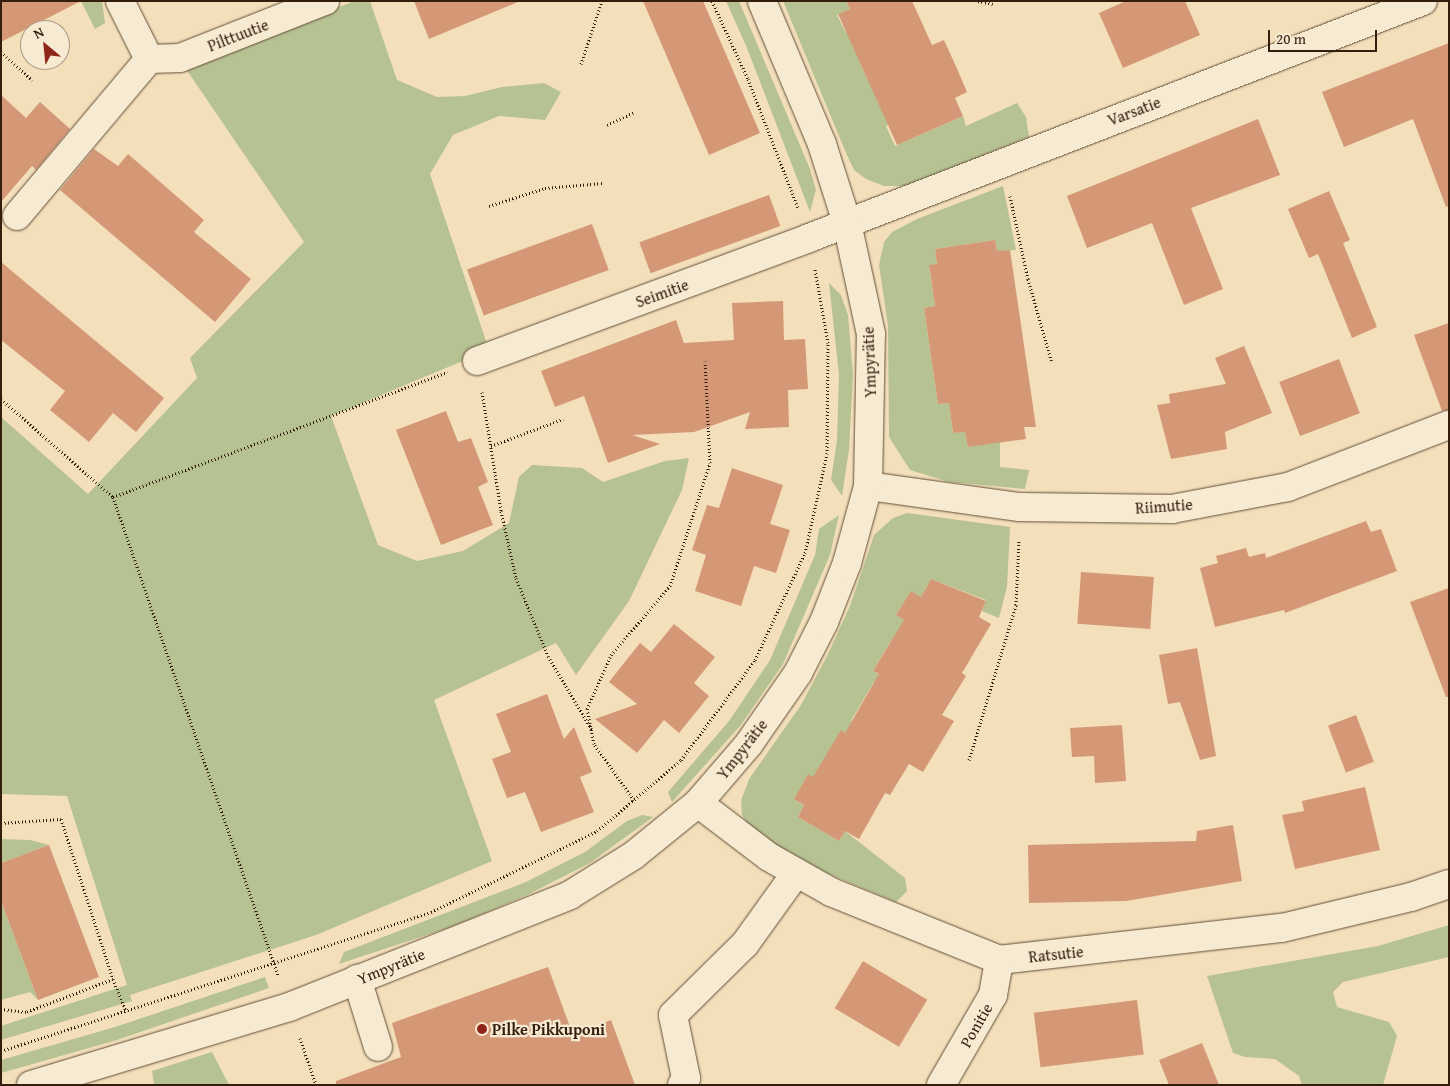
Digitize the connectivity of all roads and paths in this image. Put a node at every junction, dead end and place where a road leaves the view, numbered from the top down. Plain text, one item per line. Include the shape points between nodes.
1 (120, 1) edge
2 (325, 1) edge
3 (602, 1) edge
4 (712, 1) edge
5 (762, 1) edge
6 (978, 1) edge
7 (1423, 1) edge
8 (993, 4) dead end
9 (1, 52) edge
10 (149, 59) junction
11 (581, 64) dead end
12 (32, 80) dead end
13 (635, 112) dead end
14 (607, 124) dead end
15 (1002, 161) junction
16 (603, 183) dead end
17 (489, 206) dead end
18 (17, 216) dead end
19 (847, 224) junction
20 (810, 238) junction
21 (477, 361) junction
22 (705, 361) dead end
23 (1052, 363) dead end
24 (1, 399) edge
25 (563, 419) dead end
26 (1449, 425) edge
27 (491, 446) junction
28 (868, 486) junction
29 (113, 497) junction
30 (1020, 507) junction
31 (592, 730) junction
32 (969, 760) dead end
33 (634, 800) junction
34 (698, 803) junction
35 (1, 823) edge
36 (796, 873) junction
37 (1449, 884) edge
38 (999, 960) junction
39 (274, 962) junction
40 (113, 979) junction
41 (358, 979) junction
42 (289, 1007) junction
43 (1, 1008) edge
44 (126, 1011) junction
45 (378, 1047) dead end
46 (1, 1051) edge
47 (31, 1085) edge
48 (316, 1085) edge
49 (682, 1085) edge
50 (941, 1085) edge

1 - 10 street
2 - 10 street, Pilttuutie via 180,58
3 - 11 path
4 - 20 path via 748,79
5 - 19 street, Ympyrätie via 822,144
6 - 8 path
7 - 15 street, Varsatie
9 - 12 path
10 - 18 street
13 - 14 path
15 - 19 street, Varsatie
15 - 23 path via 1028,279
16 - 17 path via 545,188
19 - 20 street, Seimitie
19 - 28 street, Ympyrätie via 871,334
20 - 21 street, Seimitie
20 - 33 path via 828,343 827,454 804,553 755,660 681,760
21 - 27 path
21 - 29 path
22 - 31 path via 710,463 670,586 611,655 587,708
24 - 29 path
25 - 27 path
26 - 30 street, Riimutie via 1288,487 1265,492 1172,509
27 - 31 path via 516,578 548,656
28 - 30 street, Riimutie
28 - 34 street, Ympyrätie via 847,563 824,622 798,673 748,746
29 - 39 path
30 - 32 path via 1016,605
31 - 33 path via 594,744
33 - 39 path via 597,831 431,912
34 - 36 street, Ratsutie via 769,858
34 - 41 street, Ympyrätie via 634,855 570,895
35 - 40 path via 61,819
36 - 38 street, Ratsutie via 831,892
36 - 49 street via 745,944 673,1015 686,1078
37 - 38 street, Ratsutie via 1411,897 1282,928
38 - 50 street, Ponitie via 993,994
39 - 42 path
39 - 44 path
40 - 43 path via 26,1012
40 - 44 path
41 - 42 street, Ympyrätie
41 - 45 street
42 - 47 street, Ympyrätie
42 - 48 path
44 - 46 path

